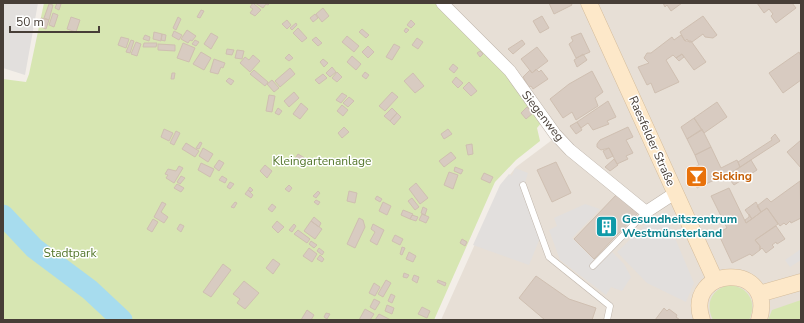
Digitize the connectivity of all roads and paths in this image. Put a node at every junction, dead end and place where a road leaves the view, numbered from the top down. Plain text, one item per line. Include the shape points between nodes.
1 (442, 3) edge
2 (589, 3) edge
3 (523, 185) dead end
4 (676, 193) junction
5 (646, 212) junction
6 (593, 266) dead end
7 (715, 280) junction
8 (801, 282) edge
9 (759, 294) junction
10 (607, 320) edge
11 (702, 320) edge
12 (758, 320) edge

1 - 5 street, Siegenweg via 510,71 555,134 570,150
2 - 4 main road, Raesfelder Straße
3 - 10 lane via 549,257 610,306
4 - 5 street
4 - 7 main road, Raesfelder Straße
5 - 6 lane
7 - 9 main road via 727,276 740,277
7 - 11 main road via 701,297 699,308
8 - 9 main road
9 - 12 main road via 761,307

